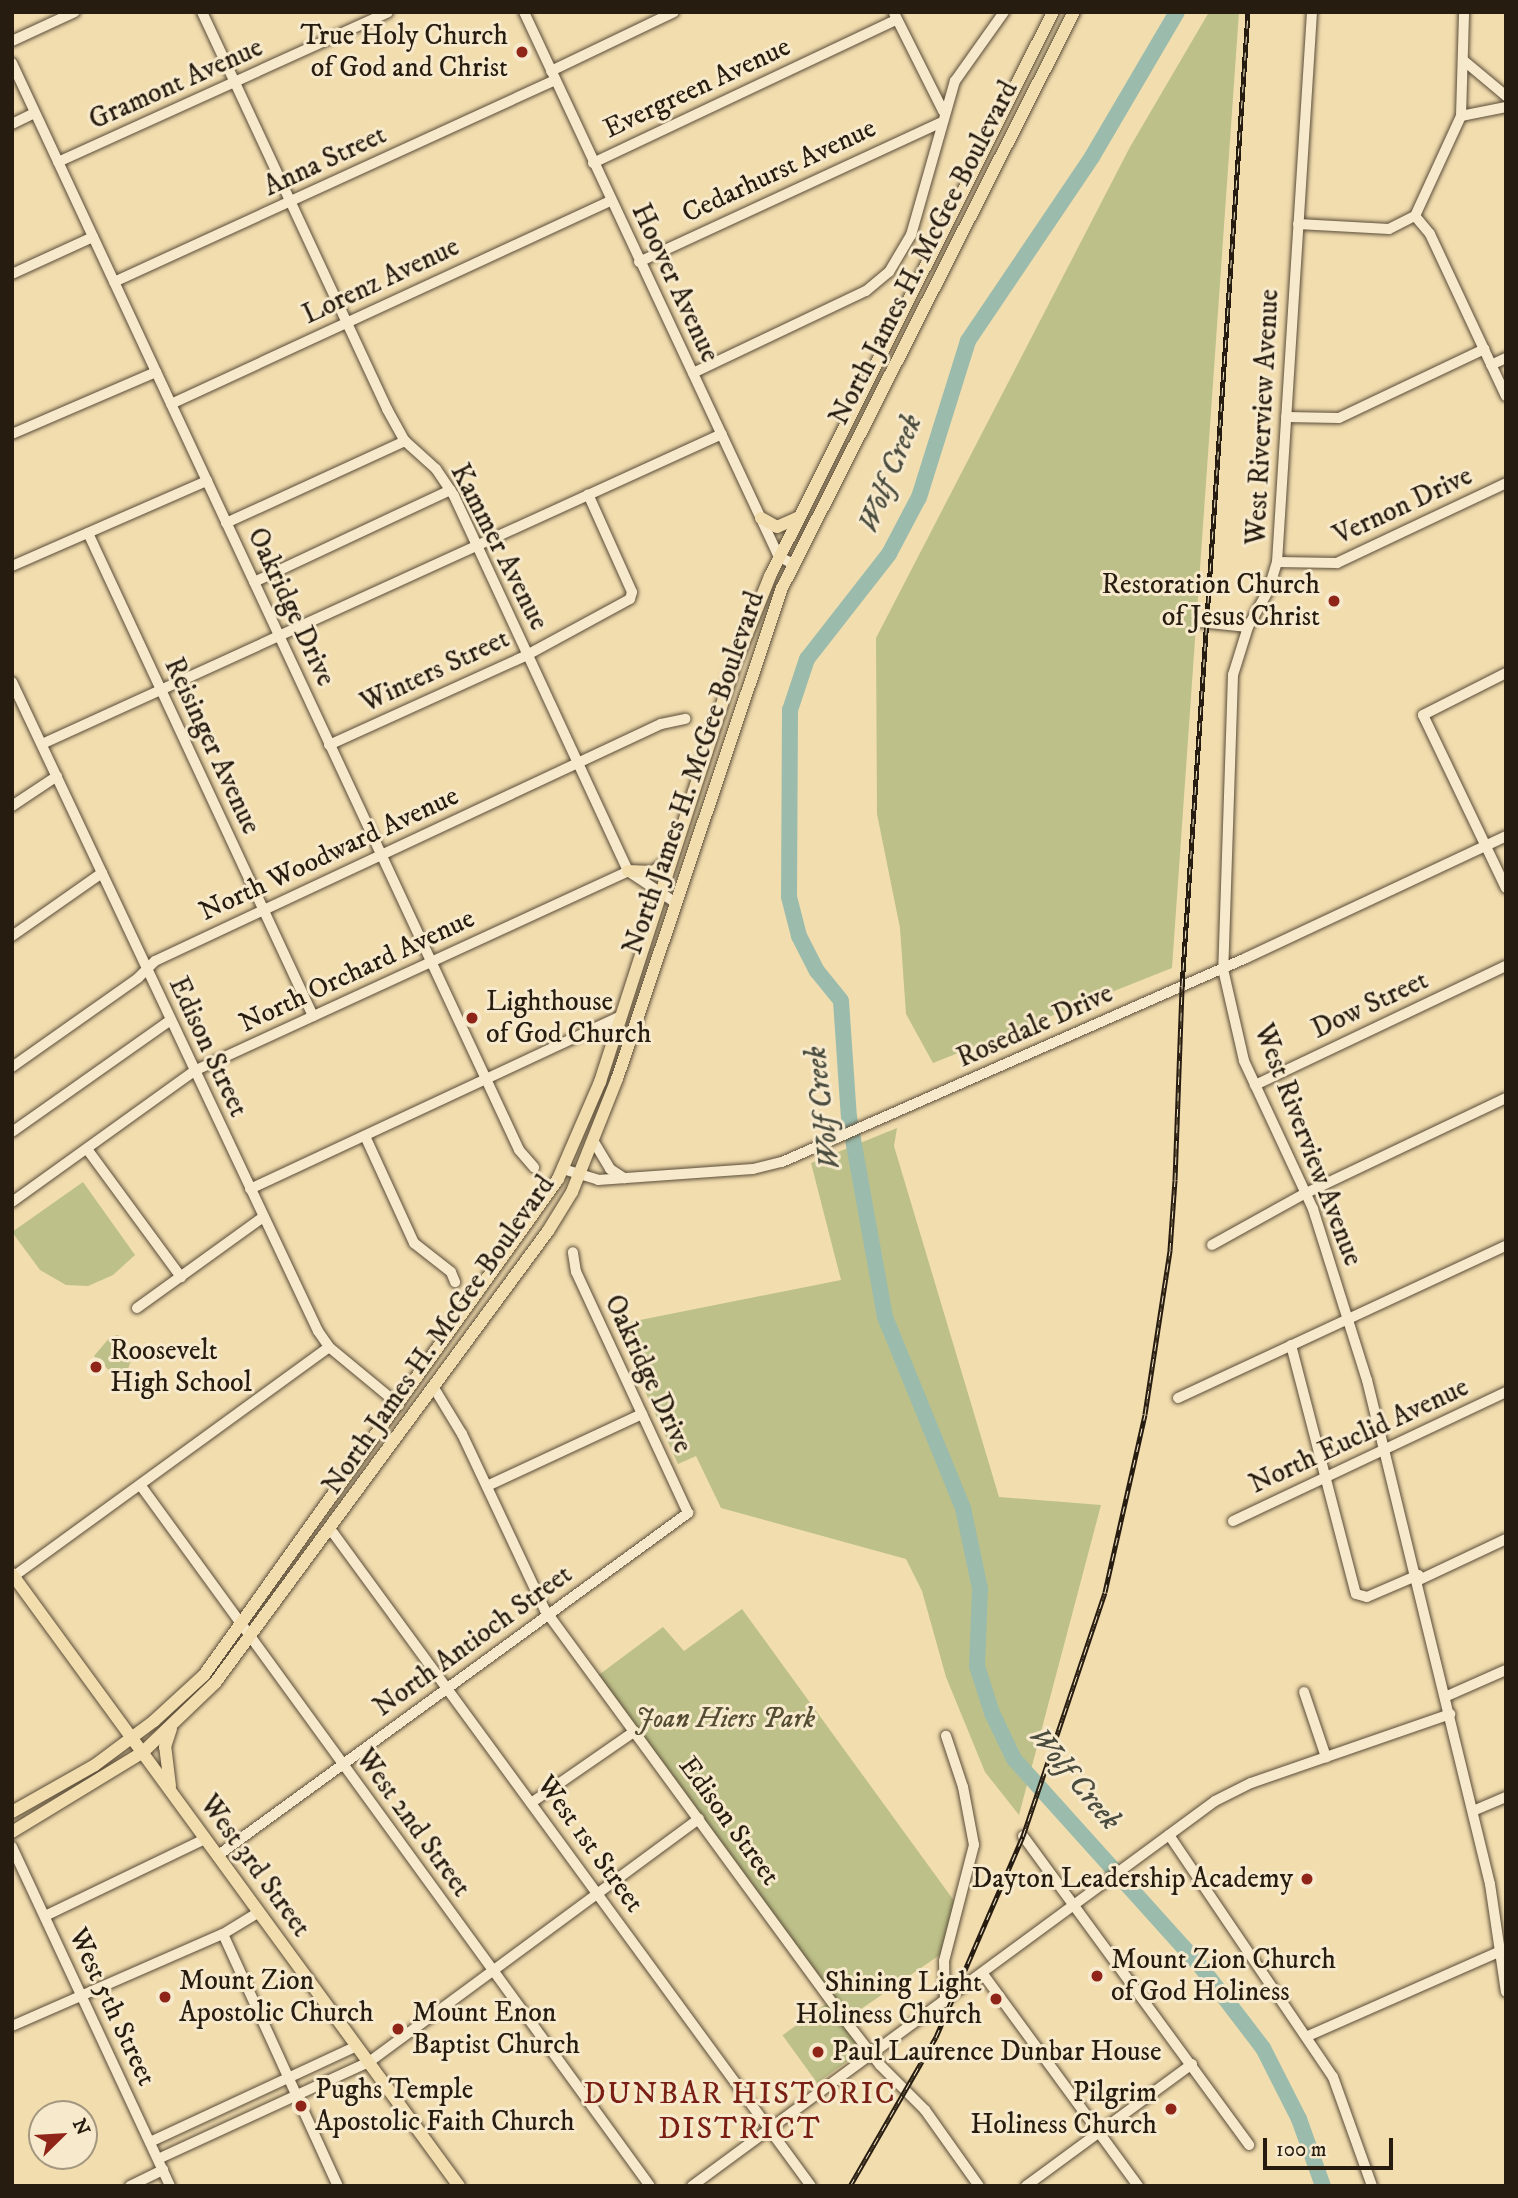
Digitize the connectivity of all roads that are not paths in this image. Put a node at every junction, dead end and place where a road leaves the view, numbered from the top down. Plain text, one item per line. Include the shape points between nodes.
1 (75, 12) edge
2 (202, 12) edge
3 (388, 12) edge
4 (524, 12) edge
5 (674, 12) edge
6 (1004, 12) edge
7 (1053, 12) edge
8 (1074, 12) edge
9 (1312, 12) edge
10 (1464, 12) edge
11 (895, 16) edge
12 (12, 41) edge
13 (1462, 60) junction
14 (12, 63) edge
15 (553, 75) junction
16 (234, 82) junction
17 (1506, 96) edge
18 (1506, 107) edge
19 (35, 113) junction
20 (1461, 116) junction
21 (941, 117) junction
22 (12, 124) edge
23 (58, 162) junction
24 (593, 163) junction
25 (611, 201) junction
26 (290, 202) junction
27 (1415, 216) junction
28 (1297, 224) junction
29 (93, 237) junction
30 (639, 262) junction
31 (12, 274) edge
32 (114, 282) junction
33 (346, 323) junction
34 (1484, 349) junction
35 (1506, 358) edge
36 (1491, 365) junction
37 (156, 372) junction
38 (693, 373) junction
39 (1506, 396) edge
40 (171, 404) junction
41 (1286, 417) junction
42 (12, 434) edge
43 (722, 434) junction
44 (405, 441) junction
45 (207, 481) junction
46 (1506, 482) edge
47 (450, 490) junction
48 (589, 494) junction
49 (761, 518) junction
50 (797, 518) junction
51 (226, 523) junction
52 (88, 533) junction
53 (477, 547) junction
54 (779, 557) junction
55 (1277, 562) junction
56 (794, 564) junction
57 (12, 566) edge
58 (254, 582) junction
59 (1200, 622) dead end
60 (1248, 627) junction
61 (280, 638) junction
62 (527, 654) junction
63 (1506, 673) edge
64 (12, 682) edge
65 (161, 691) junction
66 (685, 719) dead end
67 (42, 744) junction
68 (330, 745) junction
69 (577, 763) junction
70 (57, 776) junction
71 (12, 806) edge
72 (1506, 836) edge
73 (1486, 846) junction
74 (381, 855) junction
75 (671, 858) junction
76 (628, 871) junction
77 (102, 873) junction
78 (1506, 888) edge
79 (659, 893) junction
80 (676, 903) junction
81 (263, 911) junction
82 (12, 936) edge
83 (431, 962) junction
84 (1506, 967) edge
85 (147, 969) junction
86 (1223, 969) junction
87 (313, 1017) junction
88 (619, 1017) junction
89 (171, 1020) junction
90 (12, 1067) edge
91 (194, 1071) junction
92 (485, 1079) junction
93 (1255, 1085) junction
94 (1506, 1098) edge
95 (12, 1132) edge
96 (365, 1136) junction
97 (594, 1142) junction
98 (87, 1149) junction
99 (534, 1167) dead end
100 (563, 1169) junction
101 (581, 1173) junction
102 (624, 1178) junction
103 (250, 1189) junction
104 (1306, 1192) junction
105 (13, 1200) edge
106 (263, 1217) junction
107 (1212, 1245) dead end
108 (1506, 1246) edge
109 (573, 1252) dead end
110 (181, 1277) junction
111 (455, 1282) dead end
112 (137, 1308) dead end
113 (1349, 1318) junction
114 (1291, 1345) junction
115 (329, 1347) junction
116 (434, 1388) junction
117 (1506, 1392) edge
118 (1178, 1398) dead end
119 (399, 1405) junction
120 (642, 1414) junction
121 (1384, 1449) junction
122 (1325, 1478) junction
123 (141, 1486) junction
124 (486, 1486) junction
125 (688, 1513) joint
126 (1233, 1521) dead end
127 (331, 1530) junction
128 (1506, 1539) edge
129 (13, 1575) edge
130 (1419, 1577) junction
131 (549, 1614) junction
132 (240, 1622) junction
133 (251, 1640) junction
134 (1506, 1670) edge
135 (448, 1688) junction
136 (1304, 1692) dead end
137 (1447, 1696) junction
138 (1450, 1714) junction
139 (173, 1727) junction
140 (635, 1731) junction
141 (946, 1736) dead end
142 (132, 1737) junction
143 (143, 1752) junction
144 (1326, 1757) junction
145 (342, 1764) junction
146 (172, 1793) junction
147 (1506, 1797) edge
148 (531, 1803) junction
149 (1473, 1811) junction
150 (12, 1812) edge
151 (699, 1819) junction
152 (12, 1832) edge
153 (1169, 1835) junction
154 (1023, 1836) dead end
155 (205, 1839) junction
156 (12, 1847) edge
157 (217, 1856) junction
158 (598, 1894) junction
159 (1075, 1905) junction
160 (259, 1912) junction
161 (45, 1916) junction
162 (223, 1934) junction
163 (1501, 1951) junction
164 (493, 1971) junction
165 (983, 1974) junction
166 (1506, 1992) edge
167 (82, 1997) junction
168 (945, 2003) junction
169 (12, 2026) edge
170 (1308, 2036) junction
171 (357, 2046) junction
172 (873, 2055) junction
173 (369, 2062) junction
174 (1192, 2064) junction
175 (288, 2077) junction
176 (297, 2096) junction
177 (770, 2130) junction
178 (1100, 2132) junction
179 (150, 2142) junction
180 (1249, 2145) dead end
181 (158, 2159) junction
182 (163, 2170) junction
183 (130, 2186) edge
184 (170, 2186) edge
185 (338, 2186) edge
186 (459, 2186) edge
187 (650, 2186) edge
188 (692, 2186) edge
189 (811, 2186) edge
190 (979, 2186) edge
191 (1026, 2186) edge
192 (1138, 2186) edge
193 (1372, 2186) edge

1 - 12 street
2 - 16 street, Kammer Avenue
3 - 16 street, Gramont Avenue
4 - 15 street, Hoover Avenue
5 - 15 street, Anna Street
6 - 21 street via 955,81
7 - 50 main road, North James H. McGee Boulevard
8 - 56 main road, North James H. McGee Boulevard
9 - 28 street, West Riverview Avenue
10 - 13 street
11 - 21 street
11 - 24 street, Evergreen Avenue
13 - 17 street
13 - 20 street
14 - 19 street, Oakridge Drive
15 - 24 street, Hoover Avenue
15 - 26 street, Anna Street
16 - 23 street, Gramont Avenue
16 - 26 street, Kammer Avenue
18 - 20 street
19 - 22 street
19 - 23 street, Oakridge Drive
20 - 27 street
21 - 30 street, Cedarhurst Avenue
21 - 38 street via 911,235 888,272 866,291
23 - 29 street, Oakridge Drive
24 - 25 street, Hoover Avenue
25 - 30 street, Hoover Avenue
25 - 33 street, Lorenz Avenue
26 - 32 street, Anna Street
26 - 33 street, Kammer Avenue
27 - 28 street via 1389,229
27 - 34 street via 1430,234
28 - 41 street, West Riverview Avenue
29 - 31 street
29 - 32 street, Oakridge Drive
30 - 38 street, Hoover Avenue
32 - 37 street, Oakridge Drive
33 - 40 street, Lorenz Avenue
33 - 44 street, Kammer Avenue
34 - 36 street
34 - 41 street via 1339,418
35 - 36 street
36 - 39 street
37 - 40 street, Oakridge Drive
37 - 42 street
38 - 43 street, Hoover Avenue
40 - 45 street, Oakridge Drive
41 - 55 street, West Riverview Avenue
43 - 48 street
43 - 49 street, Hoover Avenue
44 - 47 street, Kammer Avenue via 428,460
44 - 51 street
45 - 51 street, Oakridge Drive
45 - 52 street
46 - 55 street, Vernon Drive via 1337,563
47 - 53 street, Kammer Avenue
47 - 58 street
48 - 53 street
48 - 62 street, Winters Street via 632,596
49 - 50 main road via 777,527
49 - 54 street, Hoover Avenue
50 - 54 main road, North James H. McGee Boulevard
51 - 58 street, Oakridge Drive
52 - 57 street
52 - 65 street, Reisinger Avenue
53 - 61 street
53 - 62 street, Kammer Avenue
54 - 56 street
54 - 75 main road, North James H. McGee Boulevard via 735,664
55 - 60 street, West Riverview Avenue
56 - 80 main road, North James H. McGee Boulevard via 756,654
58 - 61 street, Oakridge Drive
59 - 60 street
60 - 86 street, West Riverview Avenue via 1233,674
61 - 65 street
61 - 68 street, Oakridge Drive
62 - 68 street, Winters Street
62 - 69 street, Kammer Avenue
63 - 73 street via 1423,714
64 - 67 street, Edison Street
65 - 67 street
65 - 81 street, Reisinger Avenue
66 - 69 street, North Woodward Avenue via 661,724
67 - 70 street, Edison Street
68 - 74 street, Oakridge Drive
69 - 74 street, North Woodward Avenue
69 - 76 street, Kammer Avenue
70 - 71 street
70 - 77 street, Edison Street
72 - 73 street, Rosedale Drive
73 - 78 street
73 - 86 street, Rosedale Drive
74 - 81 street, North Woodward Avenue
74 - 83 street, Oakridge Drive
75 - 76 main road via 653,872
75 - 79 main road, North James H. McGee Boulevard
76 - 79 street, Kammer Avenue
76 - 83 street, North Orchard Avenue
77 - 82 street
77 - 85 street, Edison Street
79 - 80 street, Kammer Avenue
79 - 88 main road, North James H. McGee Boulevard
80 - 97 main road, North James H. McGee Boulevard
81 - 85 street, North Woodward Avenue via 155,961
81 - 87 street, Reisinger Avenue
83 - 87 street, North Orchard Avenue
83 - 92 street, Oakridge Drive
84 - 93 street, Dow Street
85 - 89 street, Edison Street
85 - 90 street, North Woodward Avenue
86 - 93 street, West Riverview Avenue via 1244,1061
86 - 102 street, Rosedale Drive via 809,1151 753,1169
87 - 91 street, North Orchard Avenue
88 - 92 street
88 - 100 main road, North James H. McGee Boulevard via 592,1103
89 - 91 street, Edison Street
89 - 95 street
91 - 98 street, North Orchard Avenue
91 - 103 street, Edison Street
92 - 96 street
92 - 99 street, Oakridge Drive via 519,1150
93 - 104 street, West Riverview Avenue
94 - 104 street
96 - 103 street
96 - 111 street via 414,1243 451,1272
97 - 101 main road, North James H. McGee Boulevard
97 - 102 street via 610,1169
98 - 105 street, North Orchard Avenue
98 - 110 street
100 - 101 street, Rosedale Drive
100 - 119 main road, North James H. McGee Boulevard via 524,1232
101 - 102 street, Rosedale Drive via 598,1180
101 - 116 main road, North James H. McGee Boulevard via 548,1231
103 - 106 street, Edison Street
104 - 107 street
104 - 113 street, West Riverview Avenue
106 - 110 street
106 - 115 street, Edison Street
108 - 113 street
109 - 120 street, Oakridge Drive via 576,1272
110 - 112 street
113 - 114 street
113 - 121 street, West Riverview Avenue
114 - 118 street
114 - 122 street
115 - 119 street, Edison Street
115 - 123 street
116 - 124 street, Edison Street via 444,1398
116 - 127 main road, North James H. McGee Boulevard
117 - 121 street, North Euclid Avenue
119 - 132 main road, North James H. McGee Boulevard
120 - 124 street
120 - 125 street, Oakridge Drive
121 - 122 street, North Euclid Avenue
121 - 130 street, West Riverview Avenue
122 - 126 street, North Euclid Avenue
122 - 130 street via 1356,1594 1367,1597
123 - 129 street
123 - 132 street, West 2nd Street
124 - 131 street, Edison Street
125 - 131 street, North Antioch Street
127 - 133 main road, North James H. McGee Boulevard
127 - 135 street, West 1st Street
128 - 130 street
129 - 142 main road, West 3rd Street
130 - 137 street, West Riverview Avenue
131 - 135 street, North Antioch Street
131 - 140 street, Edison Street
132 - 133 street, West 2nd Street
132 - 142 main road, North James H. McGee Boulevard via 204,1675
133 - 139 main road, North James H. McGee Boulevard
133 - 145 street, West 2nd Street
134 - 137 street
135 - 145 street, North Antioch Street
135 - 148 street, West 1st Street
136 - 144 street
137 - 138 street, West Riverview Avenue
138 - 144 street
138 - 149 street, West Riverview Avenue
139 - 143 main road, North James H. McGee Boulevard
139 - 146 main road via 165,1747
140 - 148 street
140 - 151 street, Edison Street
141 - 168 street via 963,1787 974,1845 944,1961
142 - 143 main road, West 3rd Street
142 - 150 main road, North James H. McGee Boulevard via 75,1778
143 - 146 main road, West 3rd Street
143 - 152 main road, North James H. McGee Boulevard
144 - 153 street via 1227,1793
145 - 157 street, North Antioch Street
145 - 164 street, West 2nd Street
146 - 155 main road, West 3rd Street
147 - 149 street
148 - 158 street, West 1st Street
149 - 163 street, West Riverview Avenue
151 - 158 street
151 - 172 street, Edison Street
153 - 159 street
153 - 170 street
154 - 159 street
155 - 157 main road, West 3rd Street
155 - 161 street
156 - 161 street, West 5th Street
157 - 160 main road, West 3rd Street
158 - 164 street
158 - 177 street, West 1st Street
159 - 165 street
159 - 174 street
160 - 162 street
160 - 171 main road, West 3rd Street
161 - 167 street, West 5th Street
162 - 167 street
162 - 175 street
163 - 166 street, West Riverview Avenue
163 - 170 street
164 - 173 street
164 - 187 street, West 2nd Street
165 - 168 street
165 - 178 street
167 - 169 street
167 - 179 street, West 5th Street
168 - 172 street
170 - 193 street via 1342,2095
171 - 173 main road, West 3rd Street
171 - 175 street
172 - 177 street
172 - 190 street, Edison Street via 925,2110
173 - 176 street
173 - 186 main road, West 3rd Street
174 - 178 street
174 - 180 street
175 - 176 street
175 - 179 street
176 - 181 street
176 - 185 street
177 - 188 street
177 - 189 street, West 1st Street
178 - 191 street
178 - 192 street
179 - 181 street, West 5th Street
181 - 182 street, West 5th Street
182 - 183 street
182 - 184 street, West 5th Street

